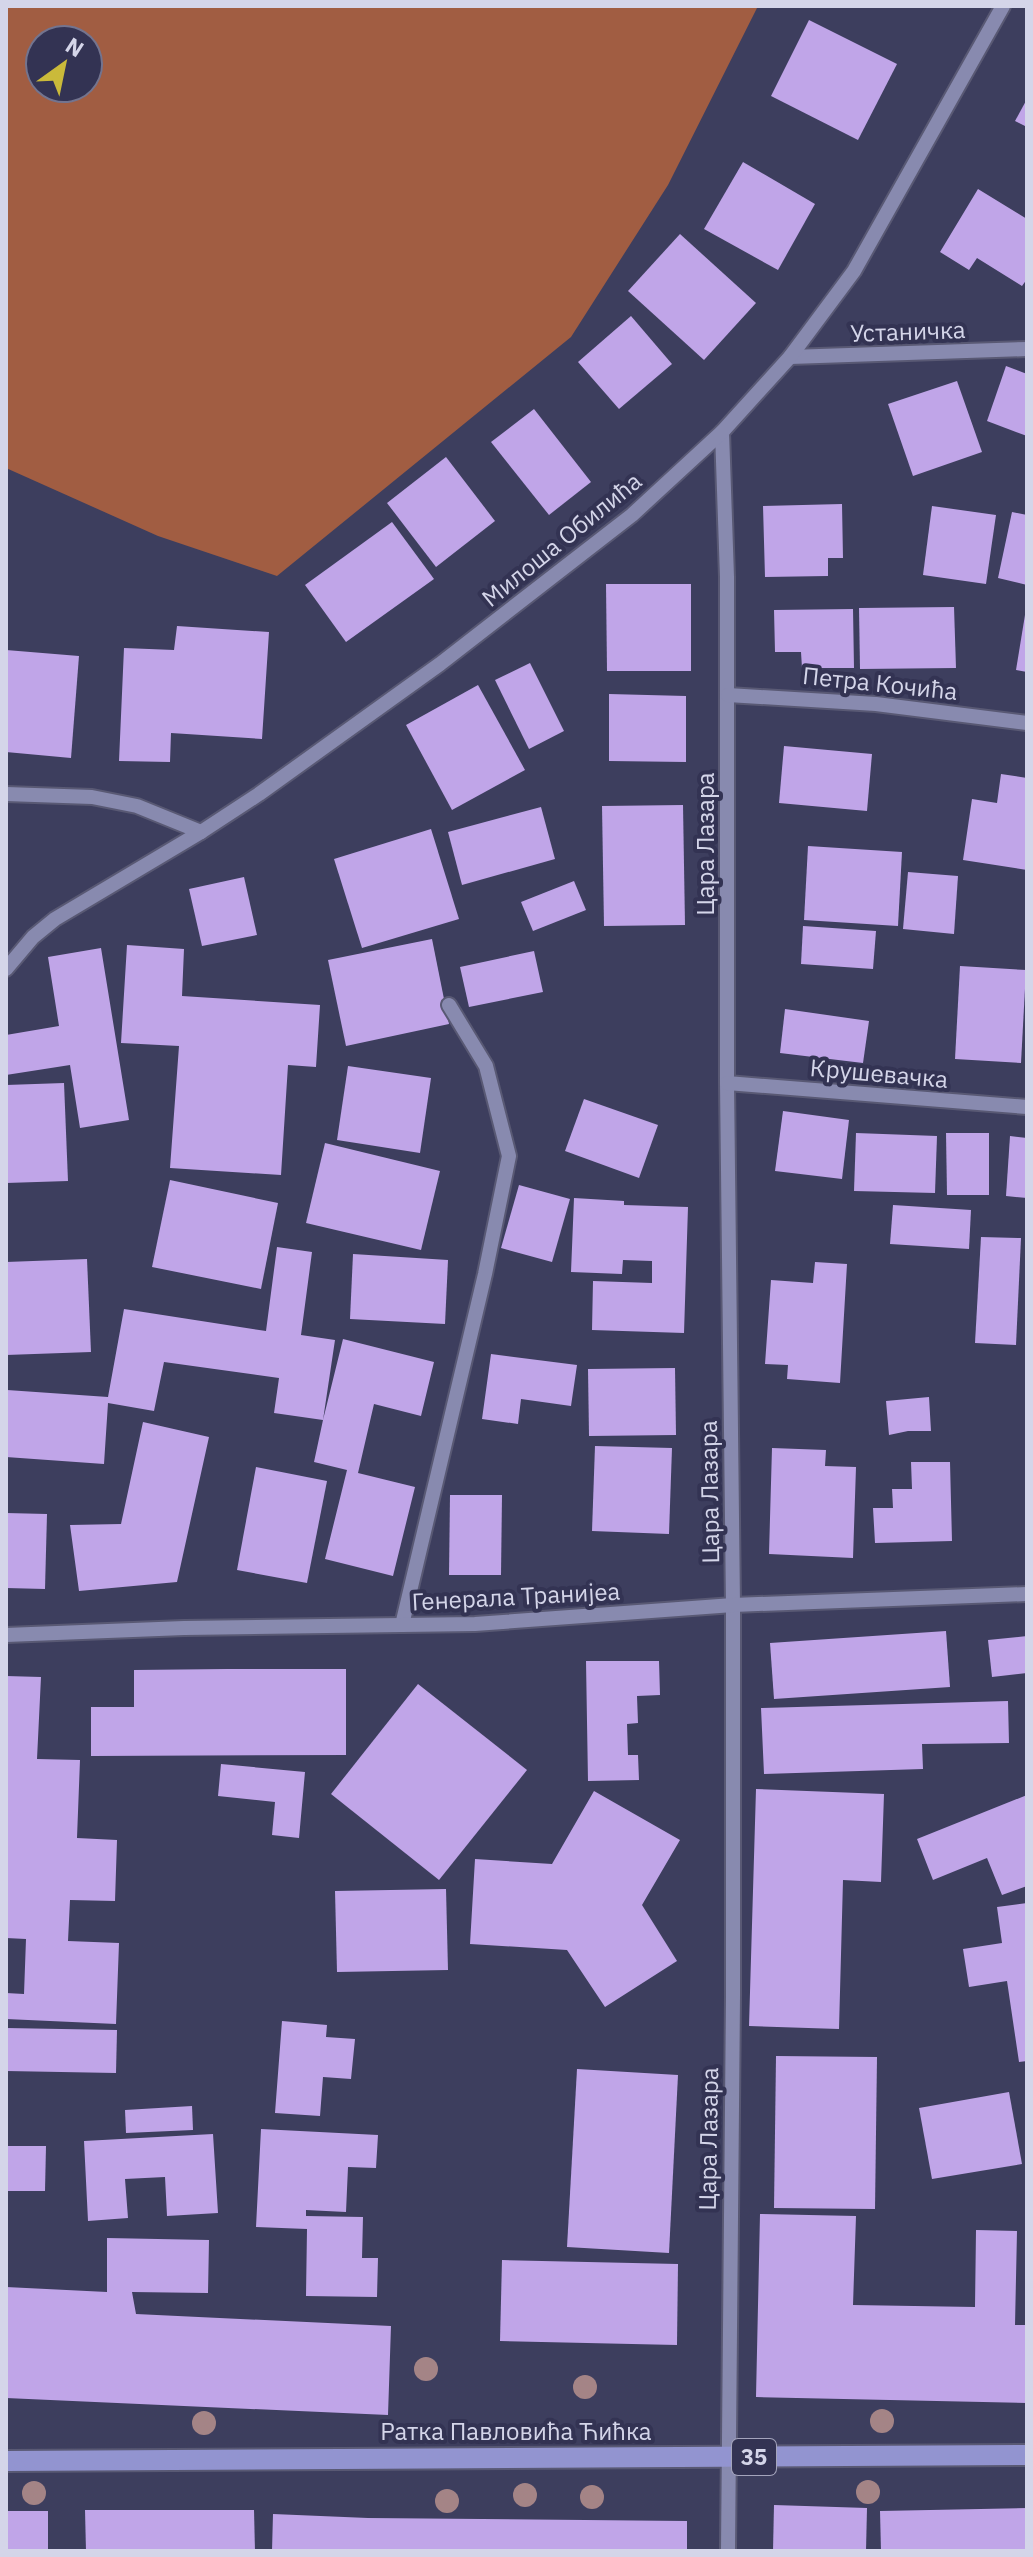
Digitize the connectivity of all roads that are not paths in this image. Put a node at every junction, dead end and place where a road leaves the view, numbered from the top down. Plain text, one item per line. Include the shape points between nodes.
1 (1003, 6) edge
2 (1027, 349) edge
3 (790, 357) junction
4 (722, 432) junction
5 (728, 695) junction
6 (1027, 723) edge
7 (6, 794) edge
8 (201, 832) junction
9 (6, 969) edge
10 (449, 1005) dead end
11 (727, 1083) junction
12 (1027, 1107) edge
13 (1027, 1594) edge
14 (733, 1605) junction
15 (402, 1625) junction
16 (6, 1635) edge
17 (1027, 2455) edge
18 (727, 2457) junction
19 (6, 2461) edge
20 (728, 2551) edge

1 - 3 street, Милоша Обилића via 854,271
2 - 3 street, Устаничка
3 - 4 street, Милоша Обилића
4 - 5 street, Цара Лазара
4 - 8 street, Милоша Обилића via 632,515 534,593
5 - 6 street, Петра Кочића via 876,704
5 - 11 street, Цара Лазара
7 - 8 street via 92,797 137,806
8 - 9 street, Милоша Обилића via 55,919
10 - 15 street via 486,1066 509,1156
11 - 12 street, Крушевачка
11 - 14 street, Цара Лазара
13 - 14 street, Генерала Транијеа
14 - 15 street, Генерала Транијеа
14 - 18 street, Цара Лазара
15 - 16 street, Генерала Транијеа
17 - 18 main road, Ратка Павловића Ћићка / 35
18 - 19 main road, Ратка Павловића Ћићка / 35
18 - 20 street, Цара Лазара

